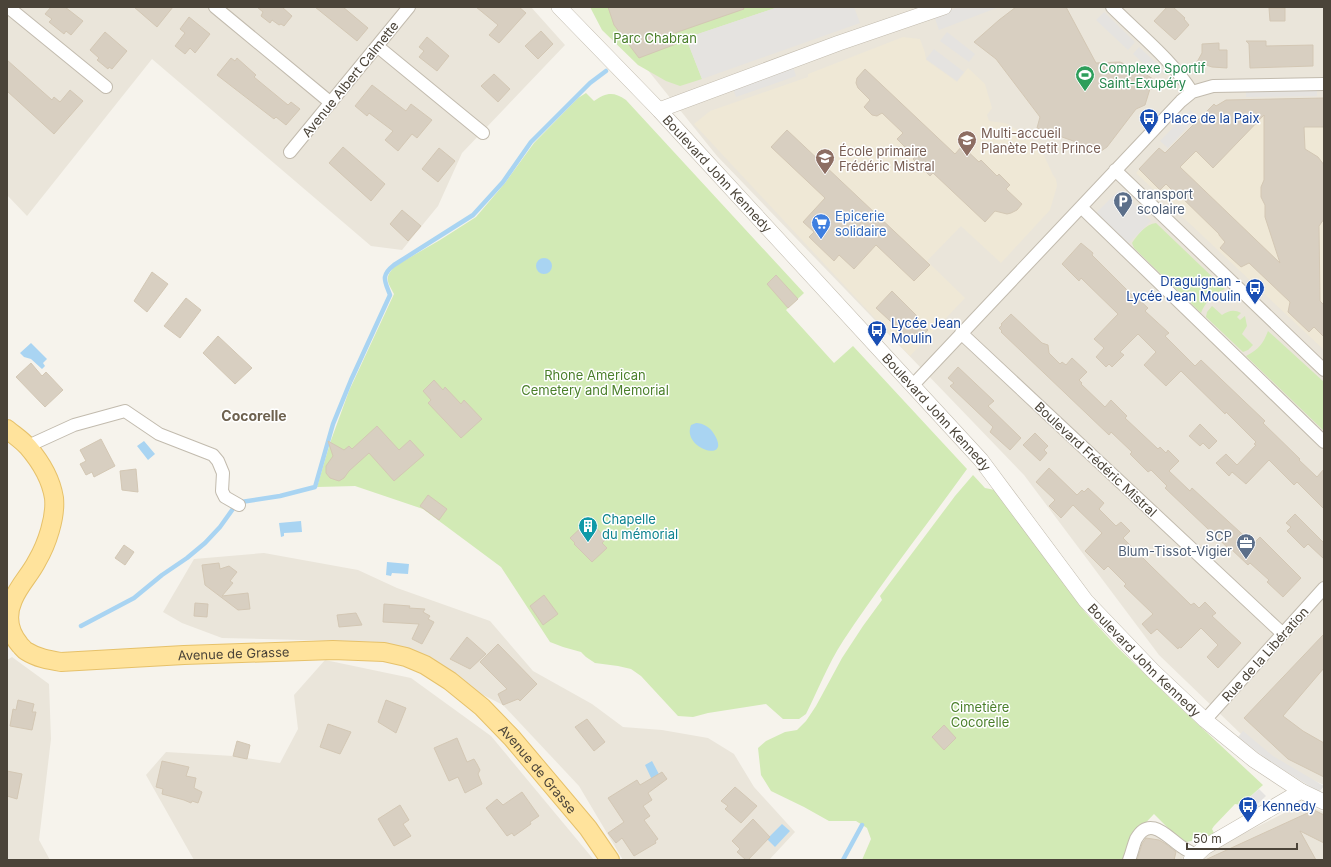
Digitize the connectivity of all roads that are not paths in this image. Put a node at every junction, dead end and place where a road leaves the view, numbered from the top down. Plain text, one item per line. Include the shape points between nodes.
1 (8, 7) edge
2 (215, 7) edge
3 (409, 7) edge
4 (559, 7) edge
5 (944, 7) edge
6 (1112, 7) edge
7 (378, 46) junction
8 (1324, 84) edge
9 (106, 88) dead end
10 (1192, 92) junction
11 (331, 103) junction
12 (659, 110) junction
13 (483, 133) dead end
14 (290, 152) dead end
15 (1115, 170) junction
16 (1081, 207) junction
17 (961, 333) junction
18 (1324, 370) edge
19 (912, 385) junction
20 (7, 429) edge
21 (1324, 442) edge
22 (28, 446) junction
23 (235, 503) dead end
24 (1324, 588) edge
25 (1283, 634) junction
26 (1206, 720) junction
27 (1301, 791) junction
28 (1324, 802) edge
29 (1197, 854) edge
30 (610, 860) edge
31 (1129, 860) edge

1 - 9 street
2 - 11 street
3 - 7 street, Avenue Albert Calmette
4 - 12 street, Boulevard John Kennedy
5 - 12 street
6 - 10 street via 1166,58
7 - 11 street, Avenue Albert Calmette
7 - 13 street
8 - 10 street via 1213,86
10 - 15 street via 1180,101
11 - 14 street, Avenue Albert Calmette
12 - 19 street, Boulevard John Kennedy
15 - 16 street
15 - 18 street
16 - 17 street
16 - 21 street
17 - 19 street
17 - 25 street, Boulevard Frédéric Mistral
19 - 26 street, Boulevard John Kennedy via 981,460 1086,601 1153,671
20 - 22 main road, Avenue de Grasse
22 - 23 street via 74,425 125,411 159,434 213,455 223,473 222,491 225,497
22 - 30 main road, Avenue de Grasse via 42,466 54,499 52,522 46,541 37,562 18,589 10,610 9,624 15,639 25,651 41,658 61,662 334,650 384,652 406,657 425,665 450,681 482,707 512,738 588,828
24 - 25 street, Rue de la Libération
25 - 26 street, Rue de la Libération
26 - 27 street, Boulevard John Kennedy via 1254,760
27 - 28 street, Boulevard John Kennedy
27 - 29 street
29 - 31 street via 1181,847 1161,830 1147,829 1136,840

